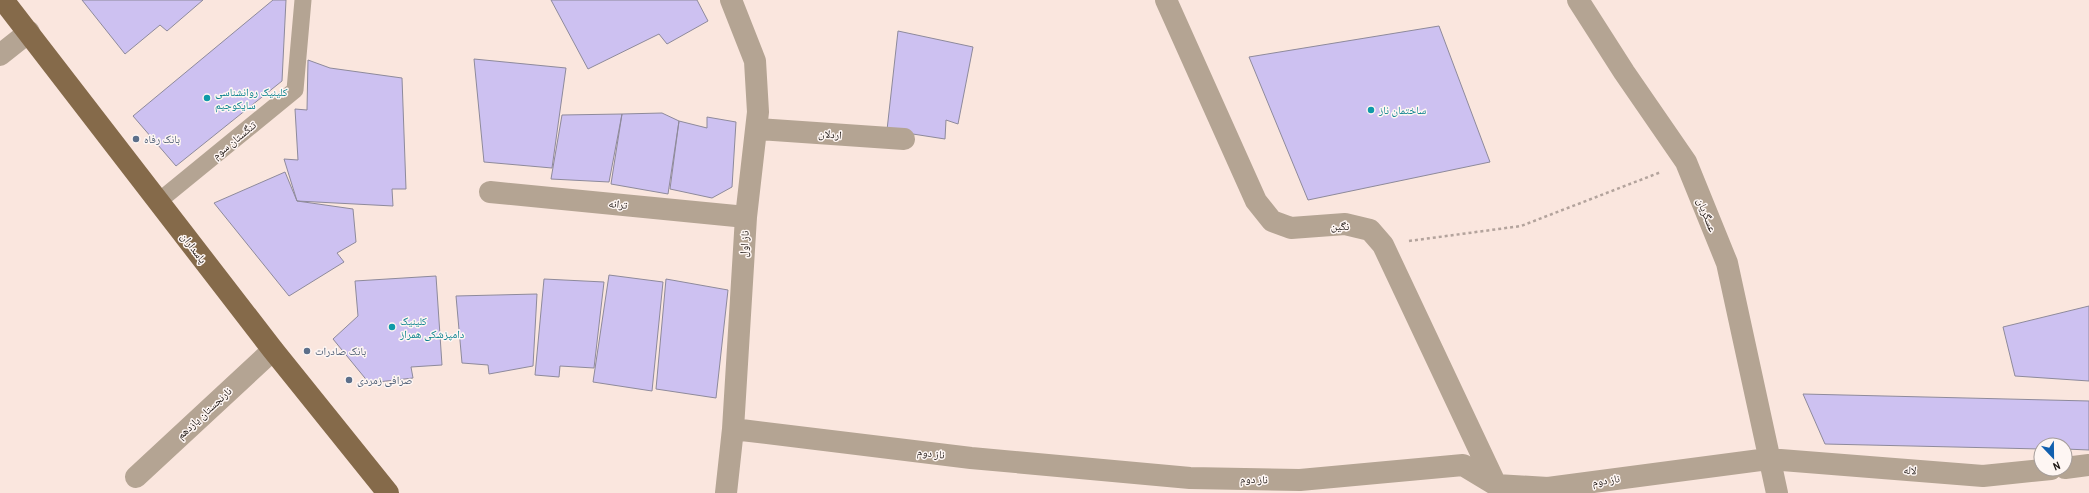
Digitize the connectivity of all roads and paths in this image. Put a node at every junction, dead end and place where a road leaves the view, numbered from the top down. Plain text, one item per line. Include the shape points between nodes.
1 (3, 0) edge
2 (302, 0) edge
3 (731, 0) edge
4 (1166, 0) edge
5 (1578, 0) edge
6 (29, 32) junction
7 (0, 56) edge
8 (756, 129) junction
9 (904, 139) dead end
10 (1686, 162) junction
11 (490, 192) dead end
12 (159, 201) junction
13 (746, 217) junction
14 (1383, 245) junction
15 (273, 350) junction
16 (734, 429) junction
17 (1768, 459) junction
18 (2089, 465) edge
19 (2073, 467) edge
20 (2033, 471) edge
21 (136, 477) dead end
22 (1496, 485) junction
23 (388, 493) edge
24 (726, 493) edge
25 (1776, 493) edge

1 - 6 main road, پاسداران
2 - 12 lane, تنگستان سوم via 295,90
3 - 8 street, ناز اول via 755,61 758,112
4 - 14 street, نگین via 1256,201 1272,221 1291,228 1344,224 1370,230
5 - 10 street, عسگریان
6 - 7 street
6 - 12 main road, پاسداران
8 - 9 street, اردلان
8 - 13 street, ناز اول
10 - 14 path via 1521,226
10 - 17 street, عسگریان via 1727,263
11 - 13 street, ترانه
12 - 15 main road, پاسداران
13 - 16 street, ناز اول
14 - 22 street, نگین
15 - 21 street, نارنجستان یازدهم
15 - 23 main road, پاسداران
16 - 22 street, ناز دوم via 971,458 1190,478 1300,480 1463,465
16 - 24 street, ناز اول
17 - 20 street, لاله via 1983,476
17 - 22 street, ناز دوم via 1548,488
17 - 25 street, عسگریان
18 - 19 street

